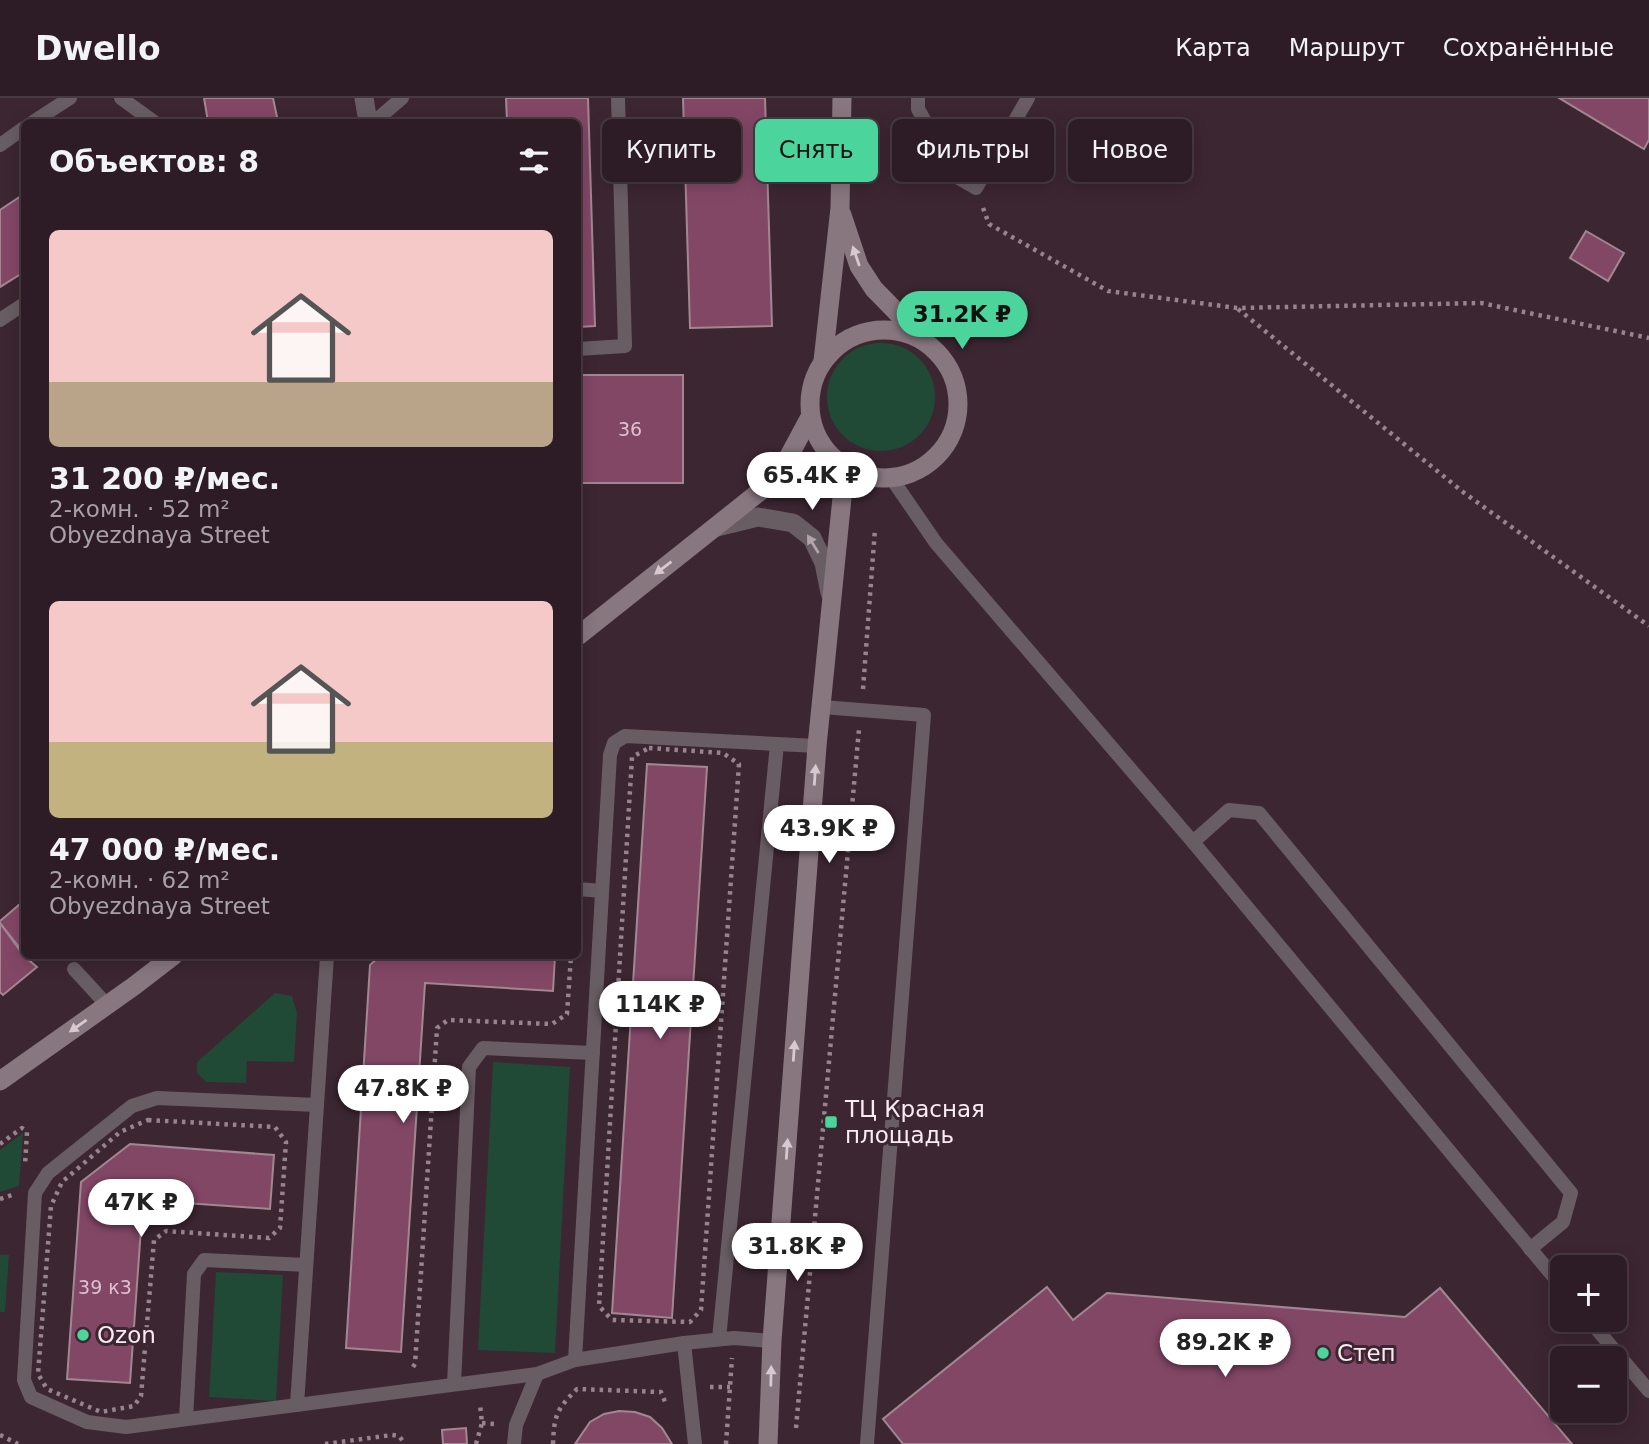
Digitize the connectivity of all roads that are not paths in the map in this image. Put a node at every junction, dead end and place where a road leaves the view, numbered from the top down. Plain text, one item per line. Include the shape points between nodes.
1 (70, 98) edge
2 (121, 98) edge
3 (364, 98) edge
4 (402, 98) edge
5 (618, 98) edge
6 (842, 98) edge
7 (918, 98) edge
8 (1028, 98) edge
9 (38, 119) edge
10 (150, 119) edge
11 (370, 119) edge
12 (375, 119) edge
13 (21, 130) edge
14 (0, 145) edge
15 (840, 208) junction
16 (21, 306) edge
17 (0, 320) edge
18 (930, 345) junction
19 (581, 349) edge
20 (822, 362) junction
21 (810, 417) junction
22 (845, 468) junction
23 (892, 479) junction
24 (717, 527) junction
25 (833, 608) junction
26 (581, 634) edge
27 (822, 707) junction
28 (777, 744) junction
29 (817, 746) junction
30 (1193, 842) junction
31 (581, 889) edge
32 (602, 891) junction
33 (169, 959) edge
34 (327, 959) edge
35 (74, 969) dead end
36 (107, 1006) junction
37 (593, 1053) junction
38 (0, 1081) edge
39 (317, 1105) junction
40 (1530, 1249) junction
41 (306, 1265) junction
42 (1550, 1273) edge
43 (1599, 1332) edge
44 (719, 1339) junction
45 (772, 1341) junction
46 (684, 1343) junction
47 (575, 1360) junction
48 (537, 1374) junction
49 (454, 1384) junction
50 (1649, 1391) edge
51 (297, 1405) junction
52 (186, 1419) junction
53 (514, 1444) edge
54 (695, 1444) edge
55 (768, 1444) edge
56 (867, 1444) edge

1 - 9 lane
2 - 10 lane
3 - 11 street
4 - 12 lane
5 - 19 lane via 625,346
6 - 15 main road
7 - 8 lane via 918,109 955,176 976,188
13 - 14 lane
18 -> 15 main road via 874,289 859,266
15 - 20 main road
16 - 17 lane
18 - 20 main road via 884,329 839,344
18 - 23 main road via 955,380 957,423 934,459
20 - 21 main road via 811,388
21 - 22 main road via 828,454
21 - 24 main road via 782,469
22 - 23 main road via 867,477
22 - 25 main road
23 - 30 lane via 936,543
25 -> 24 street via 824,563 812,538 793,523 758,517
24 -> 26 main road
25 - 27 main road
27 - 29 main road
27 - 56 lane via 923,715
28 - 29 lane
28 - 32 lane via 625,736 614,743
28 - 44 lane
45 -> 29 main road
30 - 40 lane
30 - 40 lane via 1229,810 1259,813 1571,1193 1563,1222
31 - 32 lane
32 - 37 lane
33 - 36 main road
34 - 39 lane
35 - 36 lane
36 -> 38 main road
37 - 47 lane
37 - 49 lane via 483,1048 469,1067
39 - 41 lane
39 - 52 lane via 157,1098 132,1106 48,1173 35,1193 24,1380 31,1397 87,1422 126,1427
40 - 42 lane
41 - 51 lane
41 - 52 lane via 204,1260 194,1274
43 - 50 lane
44 - 45 lane
44 - 46 lane
55 -> 45 main road
46 - 47 lane
46 - 54 lane
47 - 48 lane
48 - 49 lane
48 - 53 lane via 516,1425
49 - 51 lane
51 - 52 lane

